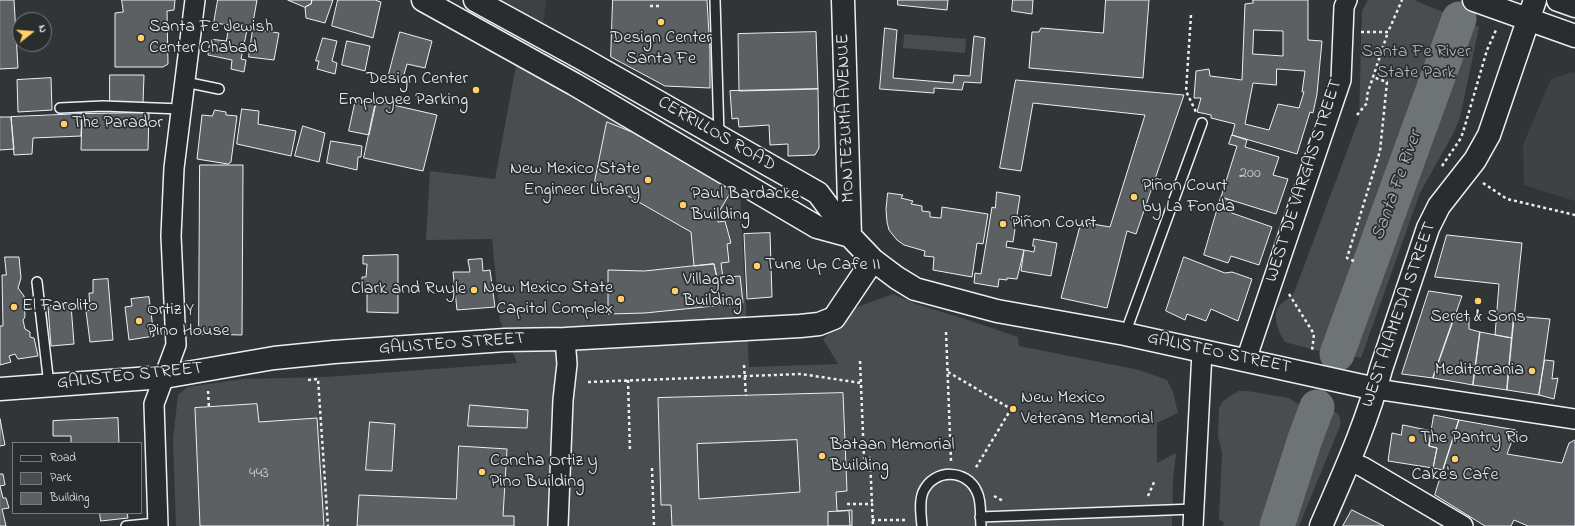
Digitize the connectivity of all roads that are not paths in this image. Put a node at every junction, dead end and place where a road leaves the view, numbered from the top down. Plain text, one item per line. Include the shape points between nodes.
1 (195, 0) edge
2 (423, 0) edge
3 (475, 0) edge
4 (715, 0) edge
5 (842, 0) edge
6 (1347, 0) edge
7 (1558, 0) edge
8 (1482, 3) edge
9 (1575, 6) edge
10 (1532, 10) edge
11 (1575, 36) edge
12 (185, 82) junction
13 (220, 89) dead end
14 (60, 108) dead end
15 (181, 109) junction
16 (1202, 123) road end
17 (719, 135) junction
18 (850, 236) junction
19 (873, 260) junction
20 (37, 282) dead end
21 (1125, 334) junction
22 (565, 339) junction
23 (1202, 352) junction
24 (1246, 360) junction
25 (164, 377) junction
26 (49, 385) junction
27 (0, 389) edge
28 (1376, 389) junction
29 (1575, 419) edge
30 (1349, 461) junction
31 (1193, 517) edge
32 (980, 522) edge
33 (157, 525) edge
34 (126, 526) edge
35 (558, 526) edge
36 (922, 526) edge
37 (1321, 526) edge
38 (1463, 526) edge

1 - 12 street
2 - 18 street, CERRILLOS ROAD via 574,84 816,227
3 - 17 street, CERRILLOS ROAD
4 - 17 lane
5 - 18 street, MONTEZUMA AVENUE
6 - 24 street, WEST DE VARGAS STREET via 1344,6 1341,80
7 - 9 street
8 - 10 street
10 - 11 street
10 - 28 street, WEST ALAMEDA STREET via 1489,135 1475,160 1439,206 1428,228
12 - 13 lane
12 - 15 street
14 - 15 lane via 103,106
15 - 25 street via 174,168 171,236 176,344
16 - 21 lane
17 - 18 street, CERRILLOS ROAD via 818,193
18 - 19 street, GALISTEO STREET
19 - 21 street, GALISTEO STREET via 915,289 997,310
19 - 22 street, GALISTEO STREET via 834,318 819,324
20 - 26 lane
21 - 23 street, GALISTEO STREET
22 - 25 street, GALISTEO STREET via 505,340 274,358
22 - 35 street
23 - 24 street, GALISTEO STREET
23 - 31 street
24 - 28 street, GALISTEO STREET
25 - 26 street, GALISTEO STREET
25 - 33 street via 154,404
26 - 27 street, GALISTEO STREET
28 - 29 street, GALISTEO STREET
28 - 30 street, WEST ALAMEDA STREET
30 - 37 street, WEST ALAMEDA STREET
30 - 38 street
31 - 32 lane
32 - 36 lane via 979,496 972,484 960,476 946,475 933,480 924,491 921,501
33 - 34 lane

